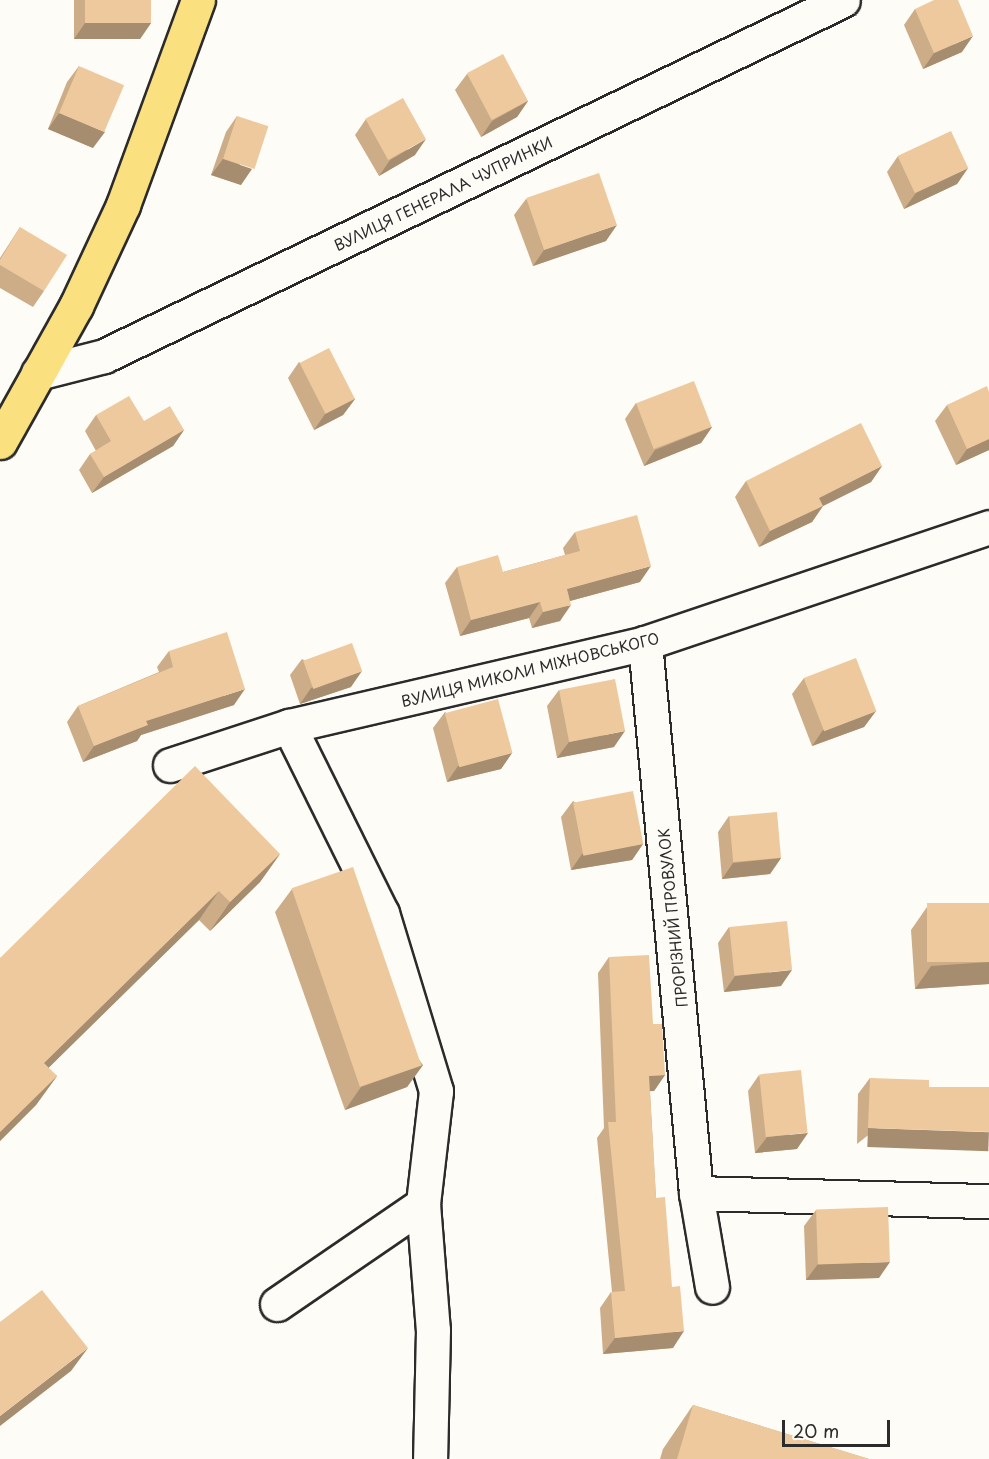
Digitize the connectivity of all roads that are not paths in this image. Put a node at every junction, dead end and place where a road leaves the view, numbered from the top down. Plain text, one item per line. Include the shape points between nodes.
1 (198, 0) edge
2 (843, 0) edge
3 (38, 373) junction
4 (0, 442) edge
5 (989, 528) edge
6 (645, 643) junction
7 (289, 726) junction
8 (170, 765) dead end
9 (696, 1193) junction
10 (989, 1201) edge
11 (423, 1204) junction
12 (712, 1287) dead end
13 (277, 1304) dead end
14 (430, 1459) edge

1 - 3 main road via 123,205 76,306
2 - 3 street, ВУЛИЦЯ ГЕНЕРАЛА ЧУПРИНКИ via 104,356
3 - 4 main road
5 - 6 street, ВУЛИЦЯ МИКОЛИ МІХНОВСЬКОГО
6 - 7 street, ВУЛИЦЯ МИКОЛИ МІХНОВСЬКОГО
6 - 9 street, ПРОРІЗНИЙ ПРОВУЛОК
7 - 8 street, ВУЛИЦЯ МИКОЛИ МІХНОВСЬКОГО
7 - 11 street via 382,914 428,1061 436,1091
9 - 10 street
9 - 12 street, ПРОРІЗНИЙ ПРОВУЛОК
11 - 13 street
11 - 14 street via 433,1330

